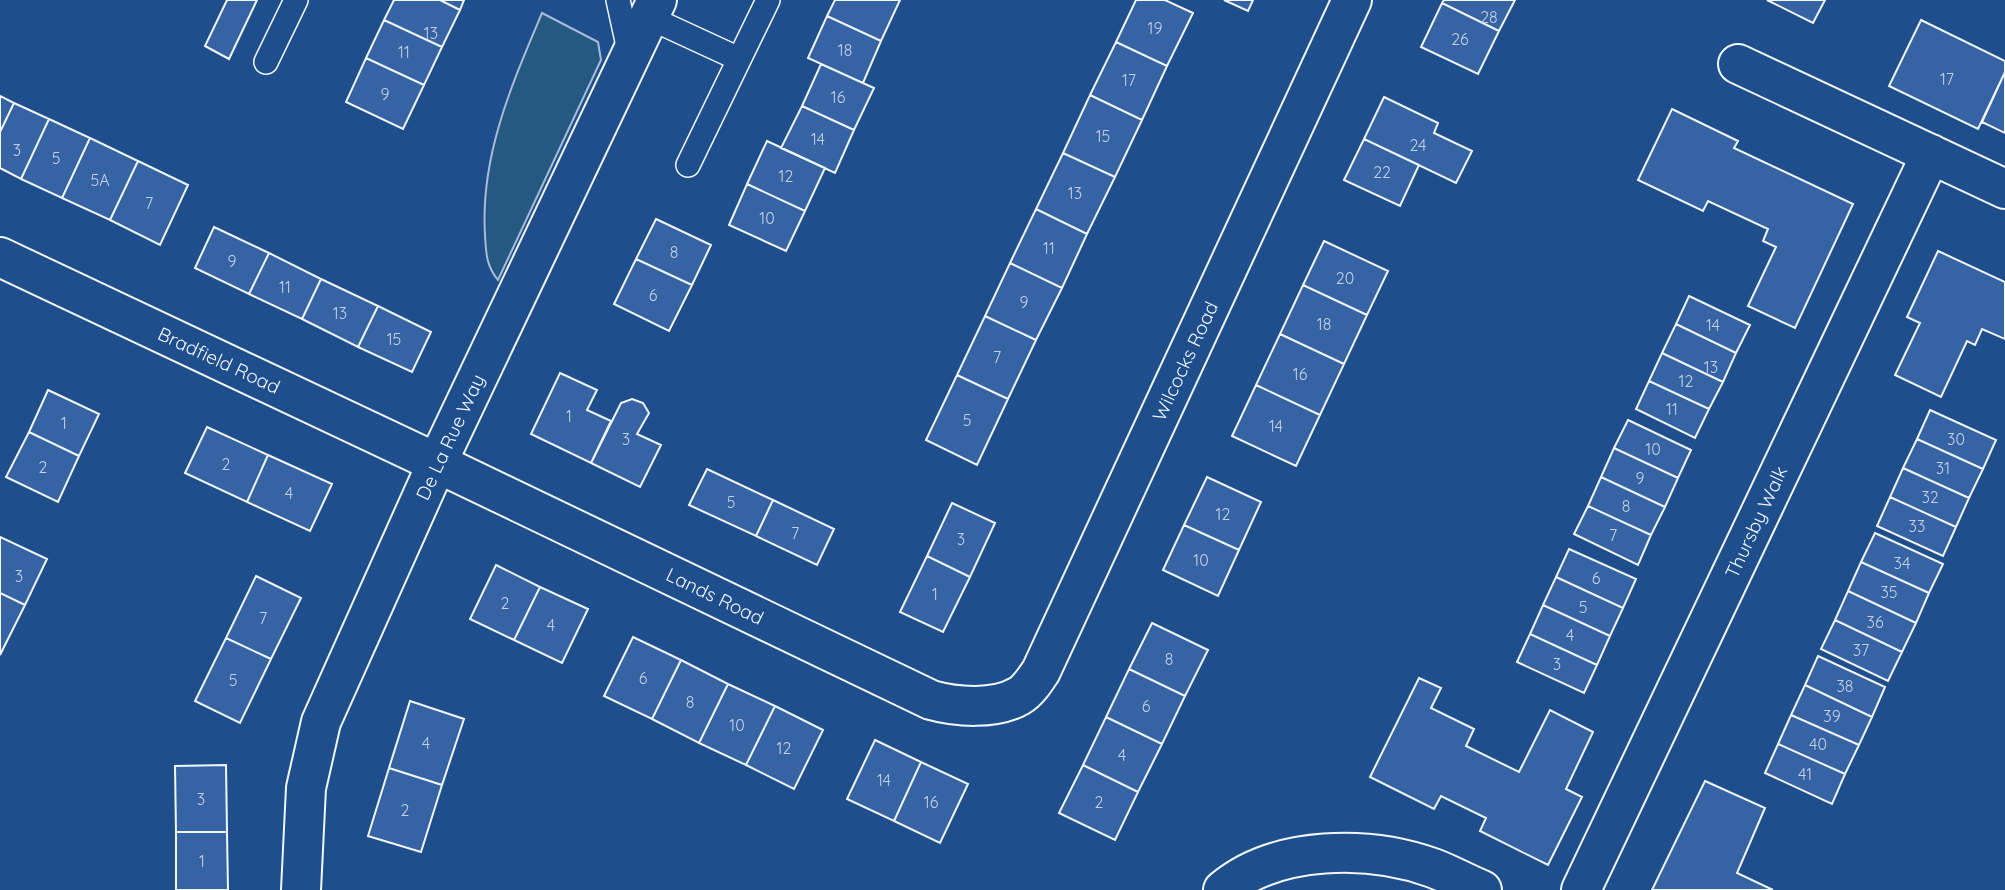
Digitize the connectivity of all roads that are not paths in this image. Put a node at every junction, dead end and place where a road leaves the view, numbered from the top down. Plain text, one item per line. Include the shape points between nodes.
1 (296, 0) edge
2 (768, 0) edge
3 (1352, 0) edge
4 (630, 4) edge
5 (739, 59) junction
6 (266, 62) dead end
7 (1738, 64) dead end
8 (1931, 154) junction
9 (688, 165) dead end
10 (2005, 189) edge
11 (0, 258) edge
12 (437, 463) junction
13 (998, 704) joint
14 (301, 890) edge
15 (1223, 890) edge
16 (1482, 890) edge
17 (1581, 890) edge

1 - 6 lane
2 - 5 lane
3 - 13 street, Wilcocks Road via 1046,661 1027,690
4 - 5 lane
4 - 12 street, De La Rue Way via 630,55
5 - 9 lane
7 - 8 street
8 - 10 street
8 - 17 street, Thursby Walk
11 - 12 street, Bradfield Road
12 - 13 street, Lands Road via 931,700 949,705
12 - 14 street, De La Rue Way via 321,722 306,788
15 - 16 street via 1266,866 1354,852 1432,868

